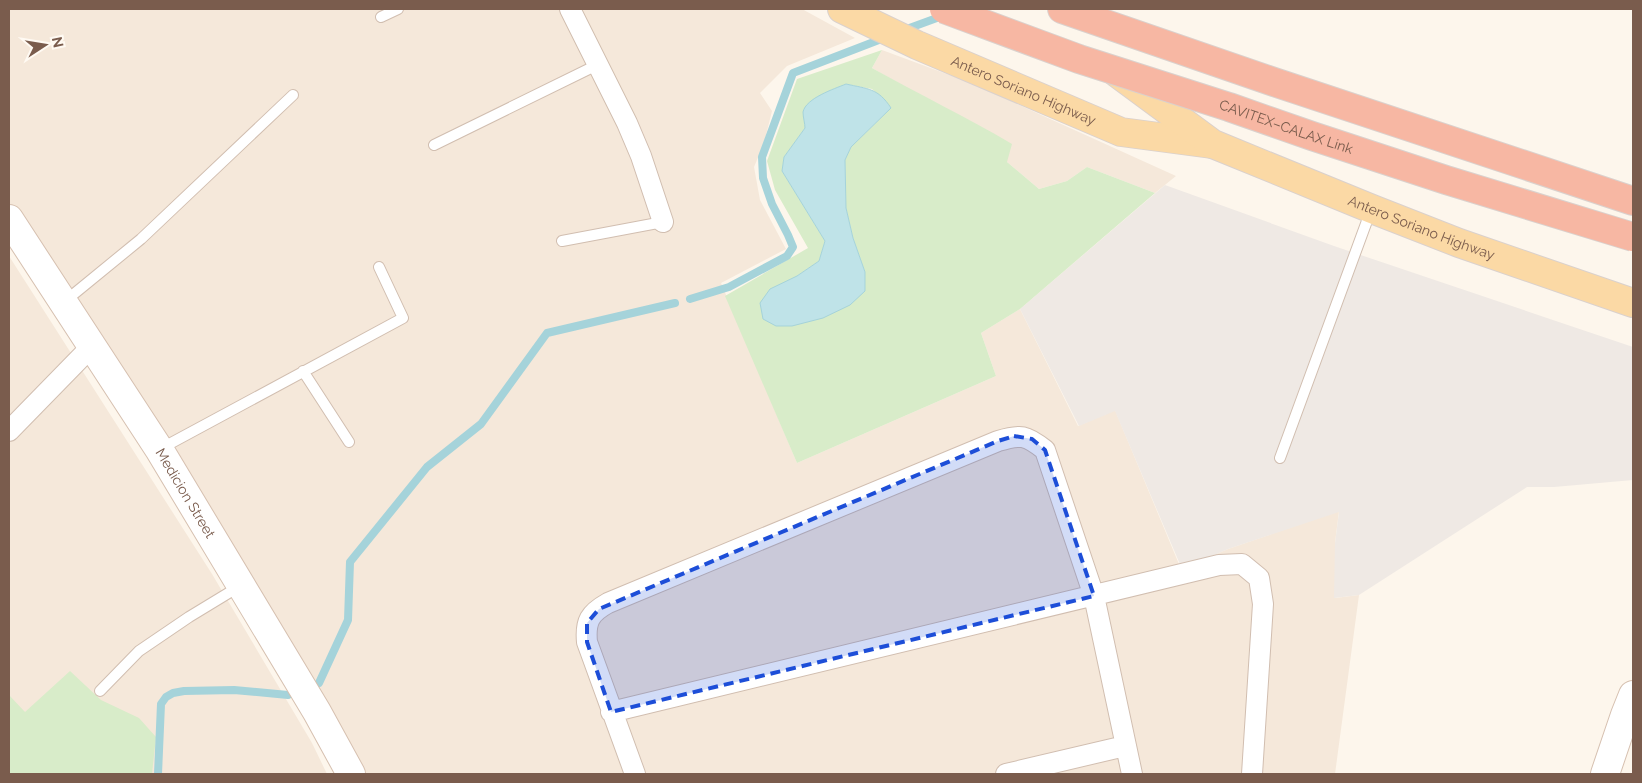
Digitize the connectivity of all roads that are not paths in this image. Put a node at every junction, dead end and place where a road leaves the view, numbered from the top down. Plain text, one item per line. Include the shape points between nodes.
1 (398, 9) edge
2 (570, 9) edge
3 (842, 9) edge
4 (944, 9) edge
5 (1062, 9) edge
6 (984, 11) edge
7 (381, 17) dead end
8 (597, 64) junction
9 (293, 95) dead end
10 (1213, 144) junction
11 (434, 145) dead end
12 (1633, 201) edge
13 (1372, 209) junction
14 (9, 219) edge
15 (663, 222) joint
16 (1633, 237) edge
17 (562, 241) dead end
18 (379, 267) dead end
19 (63, 303) junction
20 (1633, 303) edge
21 (92, 346) junction
22 (303, 371) junction
23 (9, 431) edge
24 (349, 442) dead end
25 (159, 449) junction
26 (1280, 458) dead end
27 (241, 585) junction
28 (1094, 596) junction
29 (100, 691) dead end
30 (1633, 695) edge
31 (611, 712) junction
32 (1125, 746) junction
33 (351, 774) edge
34 (635, 774) edge
35 (1006, 774) edge
36 (1132, 774) edge
37 (1252, 774) edge
38 (1606, 774) edge

1 - 7 lane
2 - 8 street
3 - 10 main road, Antero Soriano Highway via 917,46 1120,132
4 - 16 highway, CAVITEX–CALAX Link, bridge via 1079,59 1446,180
5 - 12 highway
6 - 10 main road, Antero Soriano Highway via 1114,71
8 - 11 lane
8 - 15 street via 634,140
9 - 19 lane via 148,232
10 - 13 main road, Antero Soriano Highway
13 - 20 main road, Antero Soriano Highway via 1467,246
13 - 26 lane
14 - 19 street, Medicion Street
15 - 17 lane
18 - 22 lane via 403,318
19 - 21 street, Medicion Street
21 - 23 street
21 - 25 street, Medicion Street
22 - 24 lane
22 - 25 lane
25 - 27 street, Medicion Street
27 - 29 lane via 140,651
27 - 33 street, Medicion Street
28 - 31 street
28 - 31 street via 1045,450 1032,439 1014,436 598,609 587,623 587,642
28 - 32 street
28 - 37 street via 1219,565 1242,564 1259,578 1262,604
30 - 38 street
31 - 34 street
32 - 35 street
32 - 36 street

